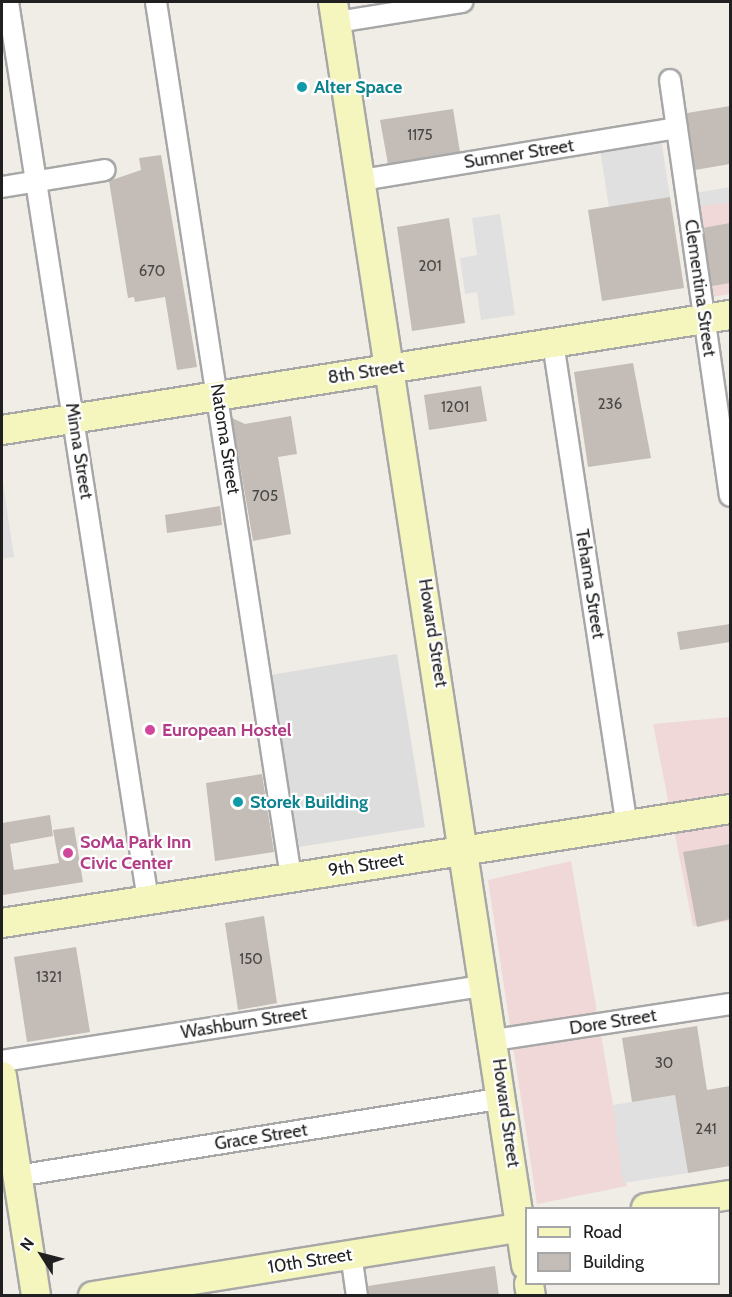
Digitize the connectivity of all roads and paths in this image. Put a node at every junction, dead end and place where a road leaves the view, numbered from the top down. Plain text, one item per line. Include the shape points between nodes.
1 (8, 2) edge
2 (156, 2) edge
3 (462, 2) edge
4 (335, 12) edge
5 (670, 80) dead end
6 (677, 128) junction
7 (105, 170) dead end
8 (362, 180) junction
9 (37, 182) junction
10 (2, 187) edge
11 (717, 318) edge
12 (552, 343) junction
13 (391, 369) junction
14 (218, 396) junction
15 (74, 418) junction
16 (2, 430) edge
17 (730, 496) edge
18 (730, 809) edge
19 (627, 825) junction
20 (456, 850) junction
21 (291, 877) junction
22 (148, 900) junction
23 (2, 923) edge
24 (487, 985) junction
25 (730, 1004) edge
26 (495, 1040) junction
27 (2, 1061) edge
28 (2, 1076) edge
29 (504, 1098) junction
30 (17, 1176) junction
31 (730, 1195) edge
32 (658, 1207) edge
33 (524, 1228) edge
34 (525, 1246) edge
35 (351, 1254) junction
36 (207, 1286) edge
37 (36, 1296) edge
38 (93, 1296) edge
39 (357, 1296) edge

1 - 9 street, Minna Street
2 - 14 street, Natoma Street
3 - 4 street
4 - 8 main road, Howard Street
5 - 6 street, Clementina Street
6 - 8 street, Sumner Street
6 - 11 street, Clementina Street
7 - 9 street
8 - 13 main road, Howard Street
9 - 10 street
9 - 15 street, Minna Street
11 - 12 main road, 8th Street
11 - 17 street, Clementina Street
12 - 13 main road, 8th Street
12 - 19 street, Tehama Street
13 - 14 main road, 8th Street
13 - 20 main road, Howard Street via 436,656
14 - 15 main road, 8th Street
14 - 21 street, Natoma Street
15 - 16 main road, 8th Street
15 - 22 street, Minna Street
18 - 19 main road, 9th Street
19 - 20 main road, 9th Street
20 - 21 main road, 9th Street
20 - 24 main road, Howard Street
21 - 22 main road, 9th Street
22 - 23 main road, 9th Street
24 - 26 main road, Howard Street
24 - 27 street, Washburn Street
25 - 26 street, Dore Street
26 - 29 main road, Howard Street
28 - 30 main road
29 - 30 street, Grace Street
29 - 33 main road, Howard Street
30 - 37 main road
31 - 32 main road
33 - 34 main road, Howard Street
33 - 35 main road, 10th Street
35 - 36 main road, 10th Street
35 - 39 street
36 - 38 main road, 10th Street

